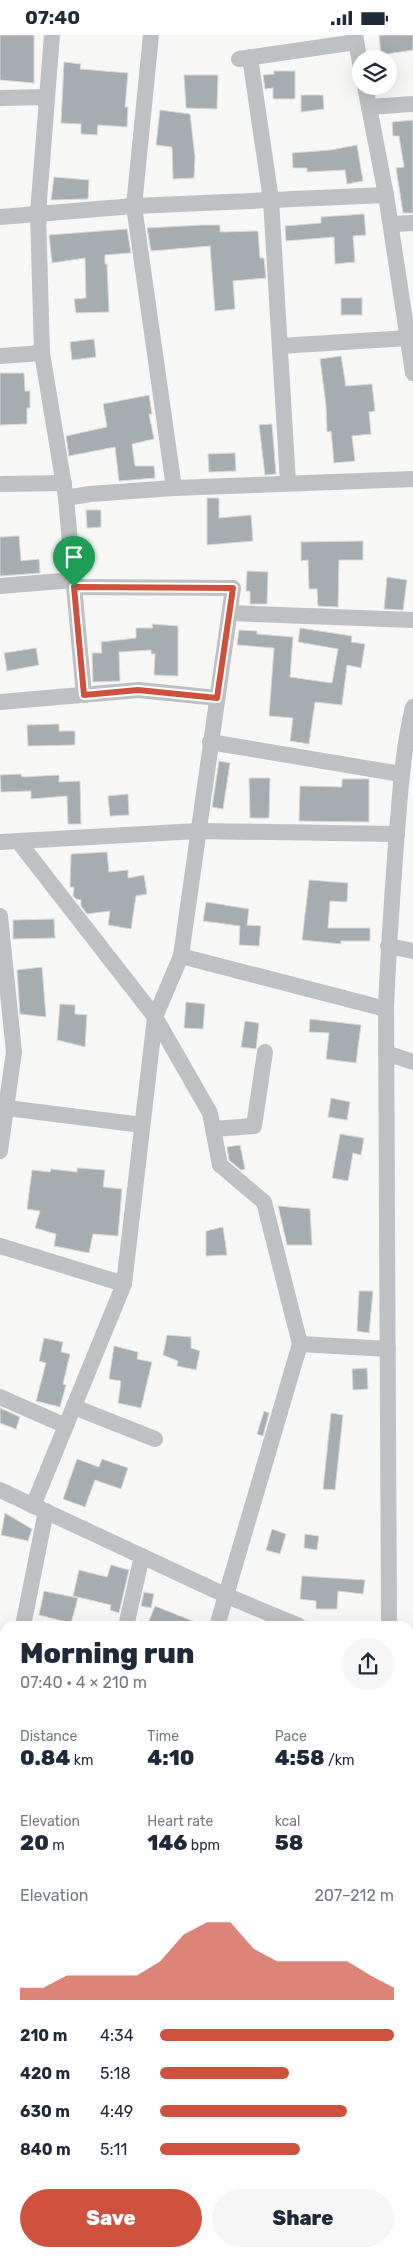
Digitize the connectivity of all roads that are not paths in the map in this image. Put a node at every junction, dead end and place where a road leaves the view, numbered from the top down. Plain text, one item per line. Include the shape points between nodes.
1 (52, 35) edge
2 (150, 35) edge
3 (355, 39) edge
4 (367, 95) edge
5 (47, 97) junction
6 (0, 98) edge
7 (413, 104) edge
8 (369, 107) junction
9 (386, 195) junction
10 (271, 200) junction
11 (134, 206) junction
12 (38, 213) junction
13 (0, 217) edge
14 (413, 223) edge
15 (391, 224) junction
16 (409, 332) edge
17 (280, 346) junction
18 (42, 353) junction
19 (0, 356) edge
20 (413, 373) edge
21 (413, 479) edge
22 (0, 483) edge
23 (288, 483) junction
24 (174, 488) junction
25 (65, 491) junction
26 (74, 583) junction
27 (0, 586) edge
28 (230, 613) junction
29 (413, 620) edge
30 (84, 695) junction
31 (217, 698) junction
32 (0, 702) edge
33 (413, 707) edge
34 (210, 742) junction
35 (402, 774) junction
36 (198, 831) junction
37 (397, 834) junction
38 (18, 841) junction
39 (0, 842) edge
40 (0, 916) edge
41 (388, 946) junction
42 (413, 951) edge
43 (181, 956) junction
44 (386, 1009) junction
45 (155, 1017) junction
46 (265, 1052) dead end
47 (386, 1053) junction
48 (413, 1063) edge
49 (7, 1108) junction
50 (142, 1125) junction
51 (214, 1129) junction
52 (0, 1151) edge
53 (0, 1246) edge
54 (124, 1284) junction
55 (300, 1344) junction
56 (388, 1349) junction
57 (0, 1397) edge
58 (74, 1407) junction
59 (66, 1427) junction
60 (155, 1439) dead end
61 (0, 1490) edge
62 (40, 1509) junction
63 (142, 1556) junction
64 (226, 1595) junction
65 (23, 1621) edge
66 (127, 1621) edge
67 (218, 1621) edge
68 (287, 1621) edge
69 (390, 1621) edge

1 - 5 street
2 - 11 street
3 - 10 street via 244,58
4 - 8 street
5 - 6 street
5 - 12 street
7 - 8 street
8 - 9 street
9 - 10 street
9 - 15 street
10 - 11 street
10 - 17 street
11 - 12 street
11 - 24 street
12 - 13 street
12 - 18 street
14 - 15 street
15 - 16 street
16 - 17 street
16 - 20 street
17 - 23 street
18 - 19 street
18 - 25 street
21 - 23 street
22 - 25 street
23 - 24 street
24 - 25 street via 90,494
25 - 26 street
26 - 27 street
26 - 28 street via 233,588
26 - 30 street
28 - 29 street
28 - 31 street
30 - 31 street via 138,690
30 - 32 street
31 - 34 street
33 - 35 street
34 - 35 street
34 - 36 street
35 - 37 street
36 - 37 street
36 - 38 street
36 - 43 street
37 - 41 street
38 - 39 street
38 - 45 street
40 - 49 street via 14,1052
41 - 42 street
41 - 44 street
43 - 44 street
43 - 45 street
44 - 47 street
45 - 50 street
45 - 51 street via 210,1113
46 - 51 street via 254,1126
47 - 48 street
47 - 56 street
49 - 50 street
49 - 52 street
50 - 54 street
51 - 55 street via 220,1165 264,1202
53 - 54 street
54 - 58 street
55 - 56 street
55 - 64 street
56 - 69 street
57 - 59 street
58 - 59 street
58 - 60 street
59 - 62 street
61 - 62 street
62 - 63 street
62 - 65 street
63 - 64 street
63 - 66 street
64 - 67 street
64 - 68 street

